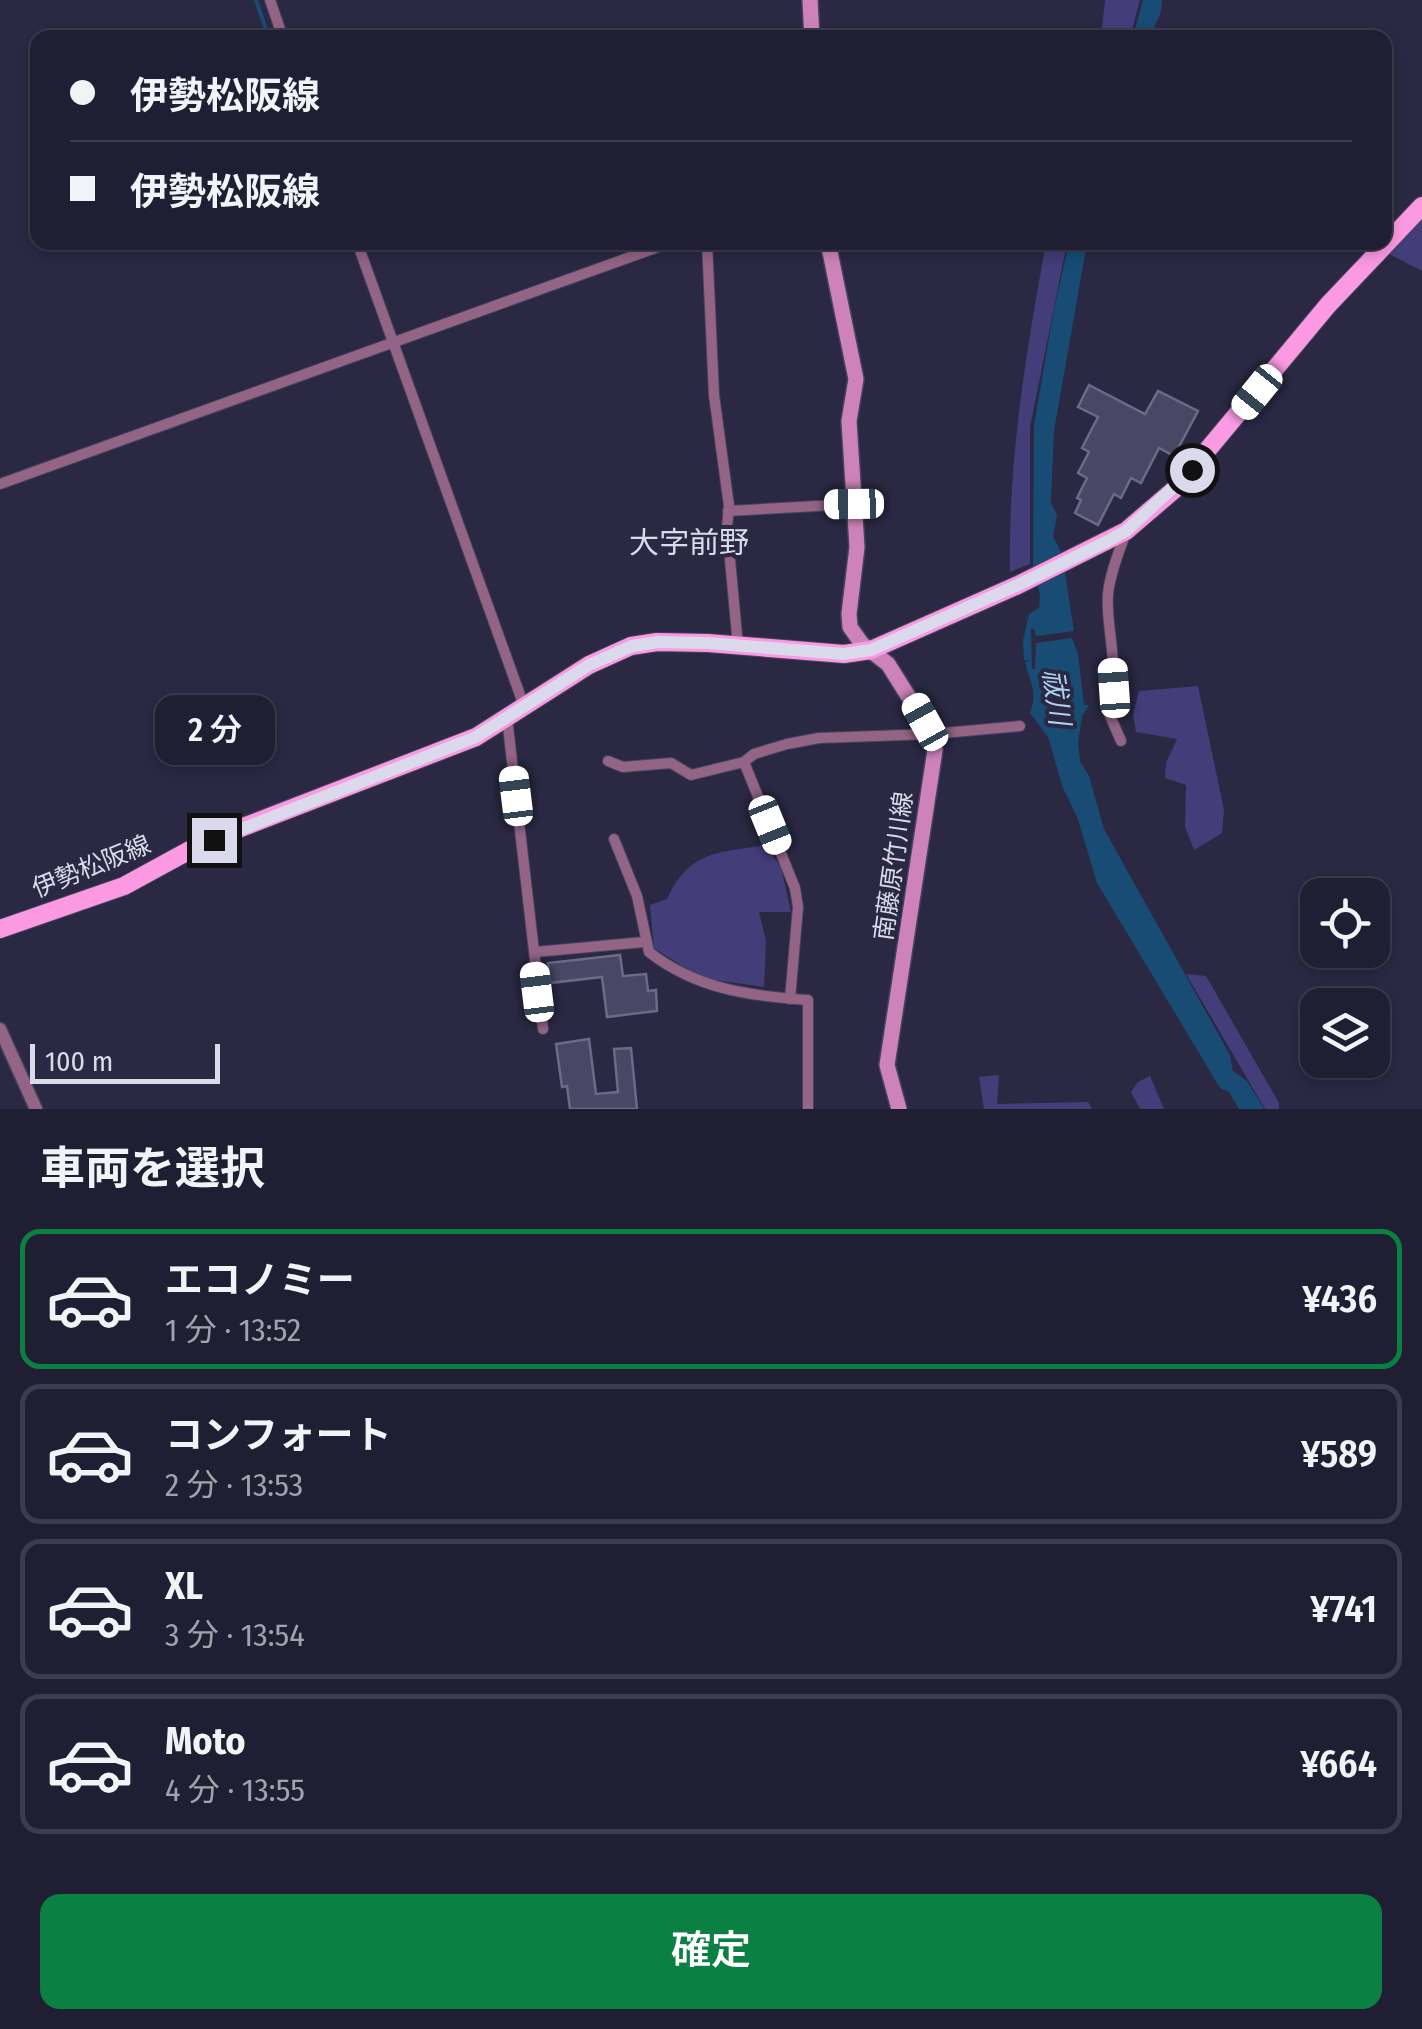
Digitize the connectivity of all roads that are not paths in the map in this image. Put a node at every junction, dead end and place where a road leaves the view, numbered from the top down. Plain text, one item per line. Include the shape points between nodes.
1 (270, 0) edge
2 (810, 0) edge
3 (280, 30) edge
4 (812, 30) edge
5 (1422, 206) edge
6 (1392, 237) edge
7 (359, 250) edge
8 (648, 250) edge
9 (707, 250) edge
10 (830, 250) edge
11 (1380, 250) edge
12 (393, 343) junction
13 (0, 484) edge
14 (854, 504) junction
15 (728, 510) junction
16 (1126, 531) junction
17 (738, 646) junction
18 (871, 650) junction
19 (524, 706) junction
20 (507, 718) junction
21 (1020, 726) dead end
22 (932, 734) junction
23 (1121, 741) dead end
24 (608, 761) dead end
25 (744, 762) junction
26 (614, 839) dead end
27 (0, 929) edge
28 (644, 942) junction
29 (535, 952) junction
30 (790, 999) junction
31 (0, 1029) edge
32 (544, 1029) dead end
33 (36, 1109) edge
34 (808, 1109) edge
35 (899, 1109) edge

1 - 3 street
2 - 4 main road
5 - 6 main road, 伊勢松阪線
7 - 12 street
8 - 12 street
9 - 15 street
10 - 14 main road via 856,378 848,421
11 - 16 main road, 伊勢松阪線 via 1174,489
12 - 13 street
12 - 19 street
14 - 15 street
14 - 18 main road via 850,627
15 - 17 street
16 - 18 main road, 伊勢松阪線
16 - 23 street via 1110,577 1114,688 1104,704
17 - 18 main road, 伊勢松阪線
17 - 19 main road, 伊勢松阪線 via 632,646
18 - 22 main road via 888,664
19 - 20 main road, 伊勢松阪線
20 - 27 main road, 伊勢松阪線 via 446,750 190,850 124,886
20 - 29 street
21 - 22 street
22 - 25 street via 820,738
22 - 35 main road, 南藤原竹川線 via 935,750 887,1066
24 - 25 street via 622,768 671,764 691,774
25 - 30 street via 795,888
26 - 28 street via 638,896
28 - 29 street
28 - 30 street via 670,969 699,983
29 - 32 street
30 - 34 street via 808,1000
31 - 33 street

